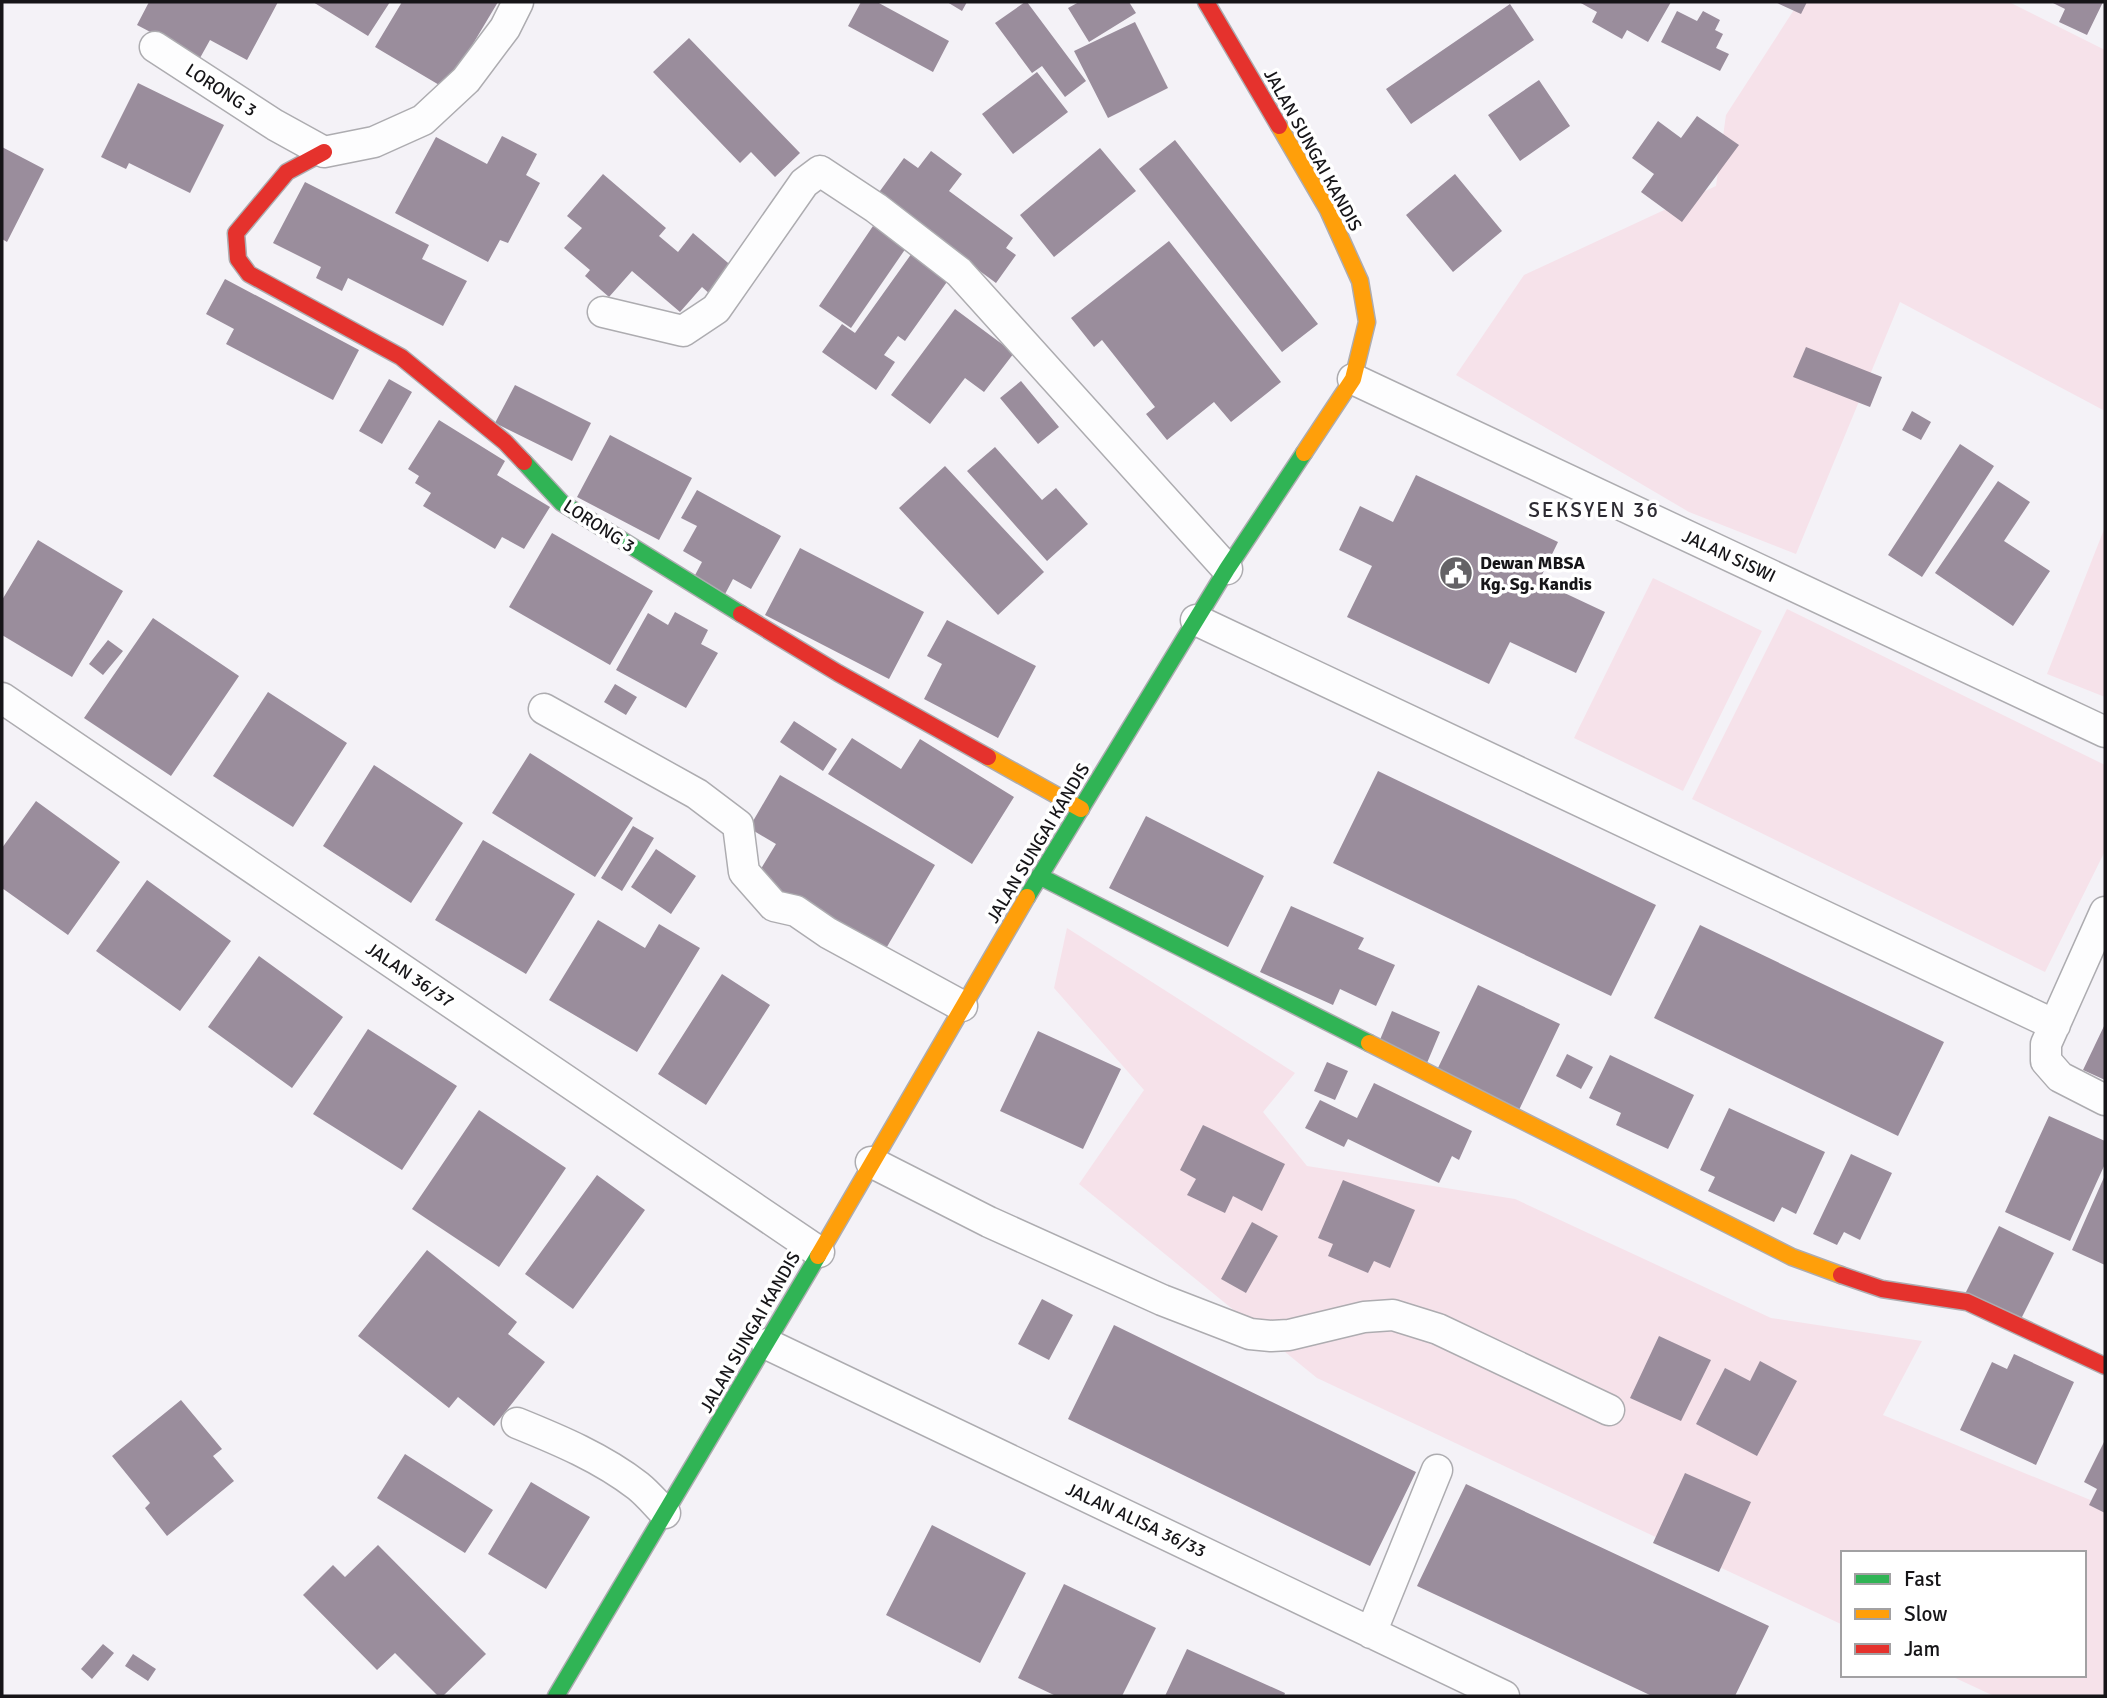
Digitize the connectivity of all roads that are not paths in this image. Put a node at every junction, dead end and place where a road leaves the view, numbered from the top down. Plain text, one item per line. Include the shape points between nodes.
1 (518, 2) edge
2 (1206, 2) edge
3 (155, 47) dead end
4 (324, 152) junction
5 (603, 312) dead end
6 (1353, 379) junction
7 (1227, 569) junction
8 (1196, 620) junction
9 (2, 698) edge
10 (544, 709) dead end
11 (2105, 732) edge
12 (1081, 809) junction
13 (1040, 876) junction
14 (2105, 912) edge
15 (962, 1006) junction
16 (2055, 1024) junction
17 (2105, 1100) edge
18 (871, 1162) junction
19 (819, 1252) junction
20 (767, 1344) junction
21 (2105, 1366) edge
22 (1609, 1410) dead end
23 (517, 1423) dead end
24 (1437, 1470) dead end
25 (665, 1513) junction
26 (1371, 1633) junction
27 (556, 1696) edge
28 (1504, 1696) edge

1 - 4 street, LORONG 3 via 505,28 466,80 423,120 374,142
2 - 6 street, JALAN SUNGAI KANDIS via 1328,210 1360,281 1367,322
3 - 4 street, LORONG 3
4 - 12 street, LORONG 3 via 288,172 236,233 237,259 249,274 401,357 505,442 562,503 838,673
5 - 7 street via 683,331 716,309 804,183 820,171 877,208 959,272
6 - 7 street, JALAN SUNGAI KANDIS
6 - 11 street, JALAN SISWI
7 - 8 street, JALAN SUNGAI KANDIS
8 - 12 street, JALAN SUNGAI KANDIS
8 - 16 street
9 - 19 street, JALAN 36/37
10 - 15 street via 697,794 738,825 744,872 774,906 796,911
12 - 13 street, JALAN SUNGAI KANDIS
13 - 15 street, JALAN SUNGAI KANDIS
13 - 21 street via 1792,1256 1882,1289 1967,1302
14 - 16 street
15 - 18 street, JALAN SUNGAI KANDIS
16 - 17 street via 2046,1044 2046,1061 2060,1077
18 - 19 street, JALAN SUNGAI KANDIS
18 - 22 street via 1112,1278 1250,1334 1289,1335 1364,1317 1393,1315 1438,1329
19 - 20 street, JALAN SUNGAI KANDIS
20 - 25 street, JALAN SUNGAI KANDIS
20 - 26 street, JALAN ALISA 36/33
23 - 25 street via 605,1464
24 - 26 street
25 - 27 street, JALAN SUNGAI KANDIS
26 - 28 street, JALAN ALISA 36/33

